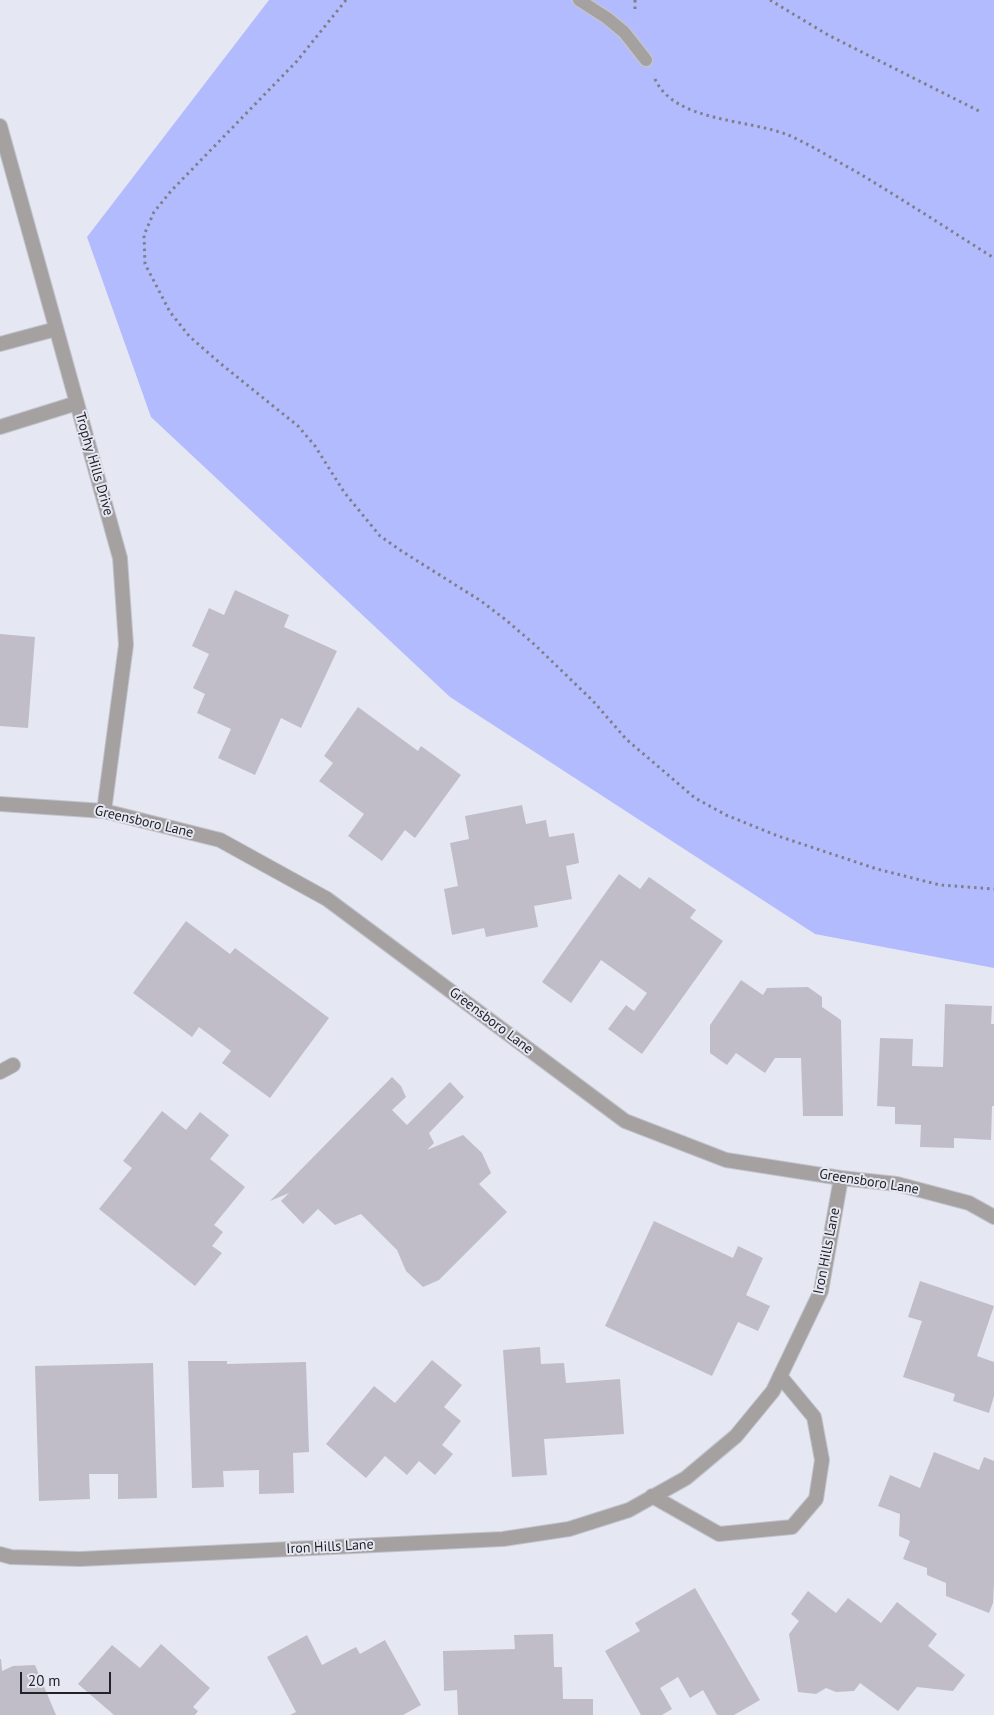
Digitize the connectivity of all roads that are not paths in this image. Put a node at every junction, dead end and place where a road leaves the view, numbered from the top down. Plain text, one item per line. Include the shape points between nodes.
1 (579, 0) edge
2 (646, 60) road end
3 (0, 126) edge
4 (56, 329) junction
5 (0, 344) edge
6 (77, 403) junction
7 (0, 427) edge
8 (0, 804) edge
9 (104, 810) junction
10 (13, 1065) dead end
11 (0, 1072) edge
12 (841, 1178) junction
13 (994, 1217) edge
14 (780, 1376) junction
15 (652, 1496) junction
16 (0, 1554) edge

1 - 2 lane via 624,32
3 - 4 street, Trophy Hills Drive
4 - 5 street
4 - 6 street, Trophy Hills Drive
6 - 7 street
6 - 9 street, Trophy Hills Drive via 120,558 126,645
8 - 9 street, Greensboro Lane
9 - 12 street, Greensboro Lane via 220,840 327,899 625,1121 726,1160
10 - 11 street
12 - 13 street, Greensboro Lane via 897,1184 969,1203
12 - 14 street, Iron Hills Lane via 821,1291
14 - 15 street, Iron Hills Lane via 773,1391 736,1436 686,1478
14 - 15 street via 814,1417 822,1460 816,1499 792,1527 718,1534
15 - 16 street, Iron Hills Lane via 629,1510 569,1528 503,1539 80,1559

